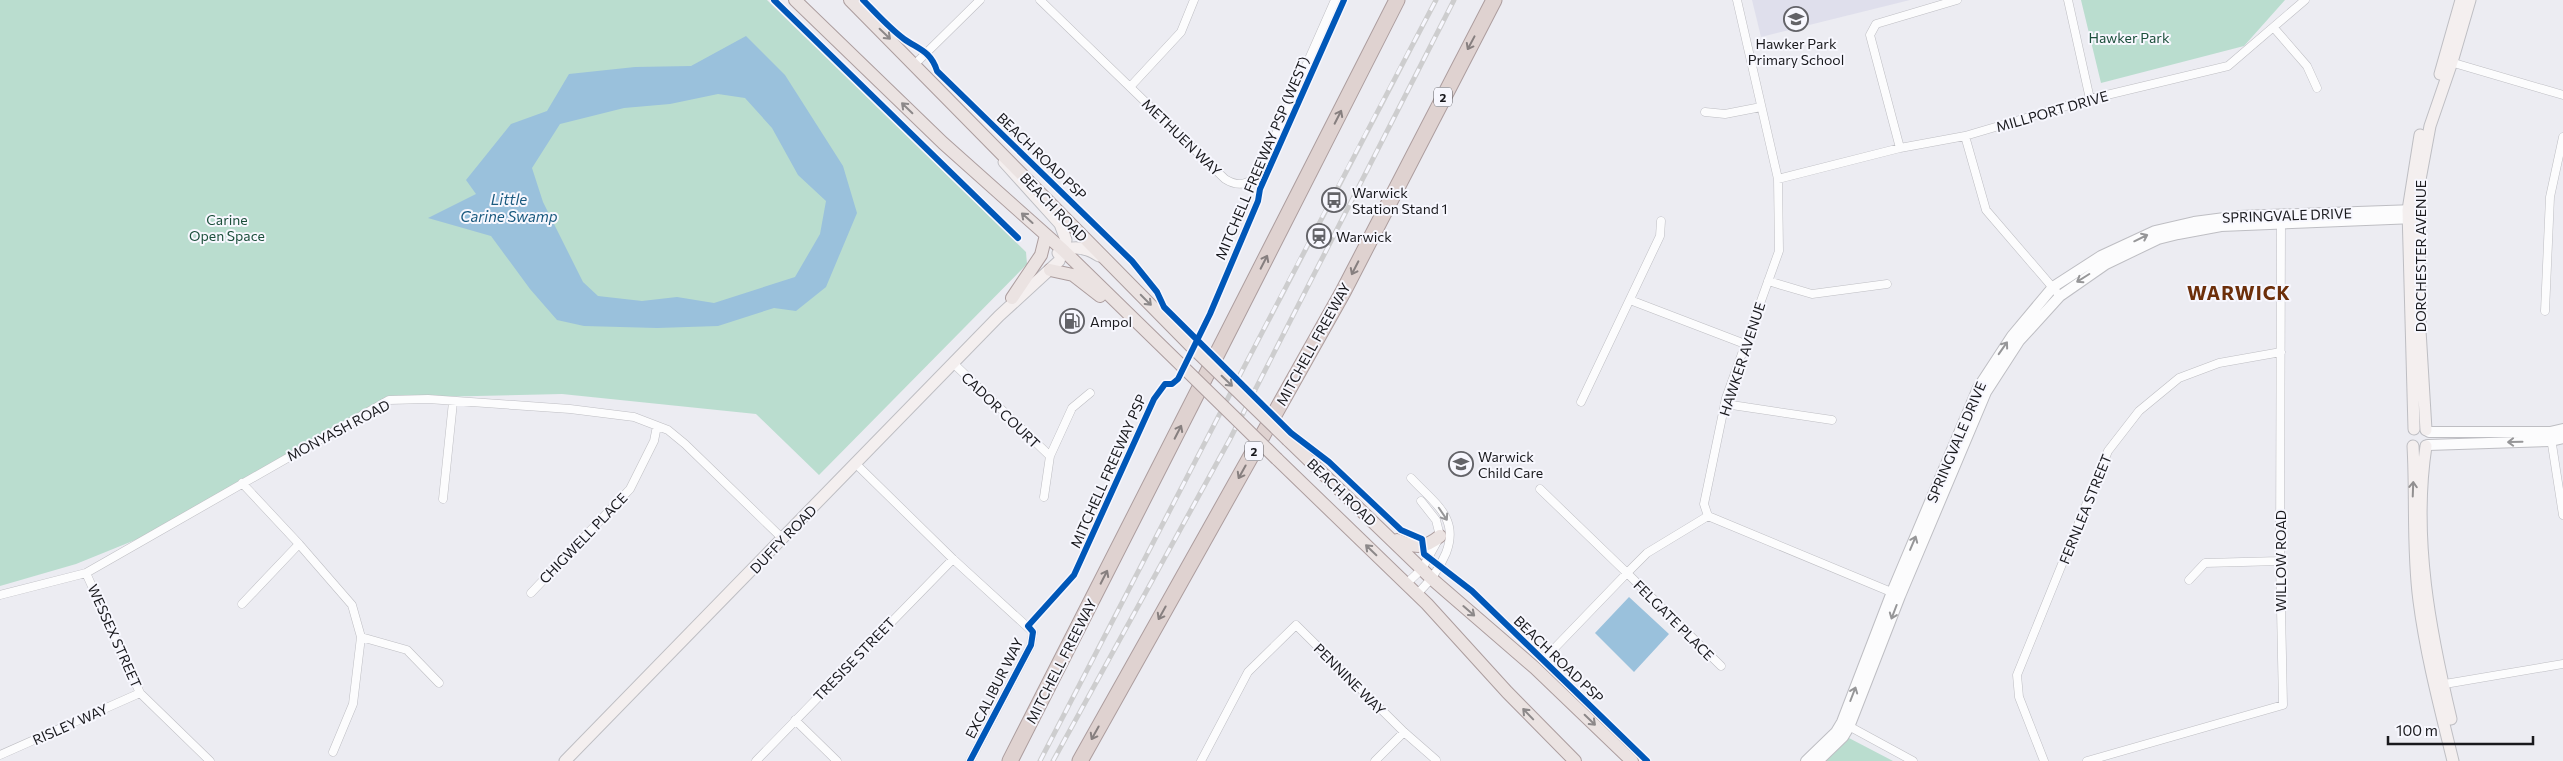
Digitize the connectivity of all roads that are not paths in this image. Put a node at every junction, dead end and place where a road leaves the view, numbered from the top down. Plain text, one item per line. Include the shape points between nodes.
1 (795, 0) edge
2 (850, 0) edge
3 (980, 0) edge
4 (1040, 0) edge
5 (1194, 0) edge
6 (1335, 0) edge
7 (1397, 0) edge
8 (1494, 0) edge
9 (1737, 0) edge
10 (1958, 0) edge
11 (2068, 0) edge
12 (2305, 0) edge
13 (2461, 0) edge
14 (2470, 0) edge
15 (2274, 28) junction
16 (2448, 61) junction
17 (915, 64) junction
18 (1130, 87) junction
19 (2317, 88) dead end
20 (2563, 95) edge
21 (2090, 99) junction
22 (1761, 107) junction
23 (1705, 112) dead end
24 (1966, 136) junction
25 (2563, 137) edge
26 (992, 144) junction
27 (1900, 148) junction
28 (1778, 179) junction
29 (2413, 214) junction
30 (2281, 219) junction
31 (1660, 221) dead end
32 (1046, 235) junction
33 (1063, 250) junction
34 (1112, 265) junction
35 (1050, 270) junction
36 (1768, 281) junction
37 (1887, 284) dead end
38 (2053, 287) junction
39 (2060, 296) junction
40 (1012, 298) junction
41 (1630, 300) junction
42 (2545, 311) dead end
43 (999, 316) junction
44 (1153, 338) junction
45 (1745, 344) junction
46 (2281, 352) junction
47 (953, 363) junction
48 (1090, 393) dead end
49 (453, 402) junction
50 (1582, 402) dead end
51 (1725, 404) junction
52 (1832, 420) dead end
53 (657, 426) junction
54 (2414, 429) junction
55 (2563, 429) edge
56 (2427, 431) junction
57 (2551, 436) junction
58 (2563, 438) edge
59 (2427, 445) junction
60 (2413, 446) junction
61 (1050, 456) junction
62 (856, 464) junction
63 (1411, 478) dead end
64 (242, 483) junction
65 (1540, 489) dead end
66 (1044, 497) dead end
67 (442, 499) dead end
68 (1422, 500) dead end
69 (2563, 515) edge
70 (1708, 516) junction
71 (1388, 536) junction
72 (1440, 536) junction
73 (783, 539) junction
74 (299, 544) junction
75 (953, 559) junction
76 (2280, 561) junction
77 (1422, 569) junction
78 (86, 572) junction
79 (1627, 573) junction
80 (1432, 579) junction
81 (2189, 580) dead end
82 (1407, 584) junction
83 (531, 593) dead end
84 (1417, 594) junction
85 (1896, 594) junction
86 (0, 595) edge
87 (242, 604) dead end
88 (361, 637) junction
89 (1547, 656) dead end
90 (2563, 664) edge
91 (1721, 666) dead end
92 (439, 683) dead end
93 (2439, 685) junction
94 (140, 693) junction
95 (794, 720) junction
96 (1846, 724) junction
97 (1404, 732) junction
98 (332, 752) dead end
99 (0, 755) edge
100 (1436, 760) dead end
101 (1572, 760) edge
102 (210, 761) edge
103 (565, 761) edge
104 (756, 761) edge
105 (837, 761) edge
106 (970, 761) edge
107 (1010, 761) edge
108 (1080, 761) edge
109 (1201, 761) edge
110 (1375, 761) edge
111 (1632, 761) edge
112 (1806, 761) edge
113 (1818, 761) edge
114 (1913, 761) edge
115 (2044, 761) edge
116 (2087, 761) edge
117 (2452, 761) edge
118 (2461, 761) edge

32 -> 1 main road, BEACH ROAD via 943,143
2 -> 17 main road, BEACH ROAD
3 - 17 street
4 - 18 street, METHUEN WAY
5 - 18 street via 1181,32
6 - 18 street, METHUEN WAY via 1260,170 1250,181 1239,184 1225,179
107 -> 7 highway, MITCHELL FREEWAY
8 -> 108 highway, MITCHELL FREEWAY / 2 via 1343,292
9 - 22 street, HAWKER AVENUE
10 - 27 street via 1876,24 1870,35
11 - 21 street
12 - 15 street, MILLPORT DRIVE
13 - 16 main road, DORCHESTER AVENUE
14 - 16 main road, DORCHESTER AVENUE
15 - 19 street via 2307,66
15 - 21 street, MILLPORT DRIVE via 2228,66
16 - 20 street
16 - 29 main road, DORCHESTER AVENUE via 2416,150
17 - 26 main road, BEACH ROAD
21 - 24 street, MILLPORT DRIVE
22 - 23 street via 1725,114
22 - 28 street, HAWKER AVENUE
24 - 27 street, MILLPORT DRIVE
24 - 38 street via 1986,210
25 - 42 street via 2550,197
26 - 33 main road via 1009,171 1060,224 1066,240
26 - 34 main road, BEACH ROAD
27 - 28 street, MILLPORT DRIVE
28 - 36 street, HAWKER AVENUE via 1778,251
29 - 30 street, SPRINGVALE DRIVE
29 - 54 main road, DORCHESTER AVENUE
29 - 56 main road, DORCHESTER AVENUE
38 -> 30 street, SPRINGVALE DRIVE via 2101,256 2155,231 2220,217
30 -> 39 street, SPRINGVALE DRIVE via 2221,226 2158,239 2106,264
30 - 46 street, WILLOW ROAD
31 - 41 street via 1660,236
32 - 33 main road, BEACH ROAD
32 - 40 main road via 1041,255
33 - 34 main road via 1090,250
33 - 35 main road, DUFFY ROAD
33 - 40 main road, DUFFY ROAD
33 - 44 main road, BEACH ROAD
34 -> 71 main road, BEACH ROAD, bridge
35 - 43 main road, DUFFY ROAD
35 - 44 main road via 1073,275
36 - 37 street via 1812,294
36 - 45 street, HAWKER AVENUE
38 - 39 street
85 -> 38 street, SPRINGVALE DRIVE via 1978,388 2012,336
39 - 85 street, SPRINGVALE DRIVE via 2019,341 1986,392
40 - 43 main road, DUFFY ROAD
41 - 45 street
41 - 50 street
43 - 47 main road, DUFFY ROAD
82 -> 44 main road, BEACH ROAD, bridge
45 - 51 street, HAWKER AVENUE
46 - 76 street, WILLOW ROAD
46 - 115 street, FERNLEA STREET via 2219,363 2179,378 2139,411 2108,451 2017,675 2019,697
47 - 61 street, CADOR COURT
47 - 62 main road, DUFFY ROAD
48 - 61 street, CADOR COURT via 1072,408
49 - 53 street, MONYASH ROAD via 579,410 634,417
49 - 64 street, MONYASH ROAD via 389,400
49 - 67 street
51 - 52 street
51 - 70 street, HAWKER AVENUE via 1704,504
53 - 73 street, MONYASH ROAD via 668,430 685,444
53 - 83 street, CHIGWELL PLACE via 654,441 630,489
54 - 56 main road via 2420,427
54 - 60 main road, DORCHESTER AVENUE via 2409,439
55 - 57 street
56 - 57 street
56 - 59 main road, DORCHESTER AVENUE
57 - 58 street
57 -> 59 street
57 - 69 street
59 - 60 main road via 2421,448
59 - 93 main road, DORCHESTER AVENUE via 2422,507 2424,569
93 -> 60 main road, DORCHESTER AVENUE via 2418,601 2413,534
61 - 66 street, CADOR COURT
62 - 73 main road, DUFFY ROAD
62 - 75 street, EXCALIBUR WAY
63 -> 80 street via 1450,523 1451,539
64 - 74 street
64 - 78 street, MONYASH ROAD
65 - 79 street, FELGATE PLACE
68 - 72 street via 1436,520
70 - 79 street, FELGATE PLACE via 1647,553
70 - 85 street
71 - 72 main road via 1418,548
71 - 77 main road, BEACH ROAD
72 - 77 street
73 - 103 main road, DUFFY ROAD
74 - 87 street
74 - 88 street via 352,605
75 - 95 street, TRESISE STREET
75 - 106 street, EXCALIBUR WAY via 1028,626 1033,636
76 - 81 street via 2205,563
76 - 116 street, WILLOW ROAD via 2282,705
77 - 80 main road, BEACH ROAD
77 - 82 street
78 - 86 street, MONYASH ROAD
78 - 94 street, WESSEX STREET
79 - 89 street, FELGATE PLACE
79 - 91 street, FELGATE PLACE
80 - 84 street
80 -> 111 main road, BEACH ROAD via 1535,668
82 - 84 main road, BEACH ROAD
101 -> 84 main road, BEACH ROAD
85 - 96 street, SPRINGVALE DRIVE
88 - 92 street via 407,650
88 - 98 street via 353,704
90 - 93 street
93 - 117 main road, DORCHESTER AVENUE
93 - 118 main road, DORCHESTER AVENUE
94 - 99 street, RISLEY WAY
94 - 102 street, WESSEX STREET
95 - 104 street, TRESISE STREET
95 - 105 street
96 - 112 street, SPRINGVALE DRIVE
96 - 113 street, SPRINGVALE DRIVE via 1843,737
96 - 114 street
97 - 100 street, PENNINE WAY
97 - 109 street, PENNINE WAY via 1296,625 1248,672
97 - 110 street

